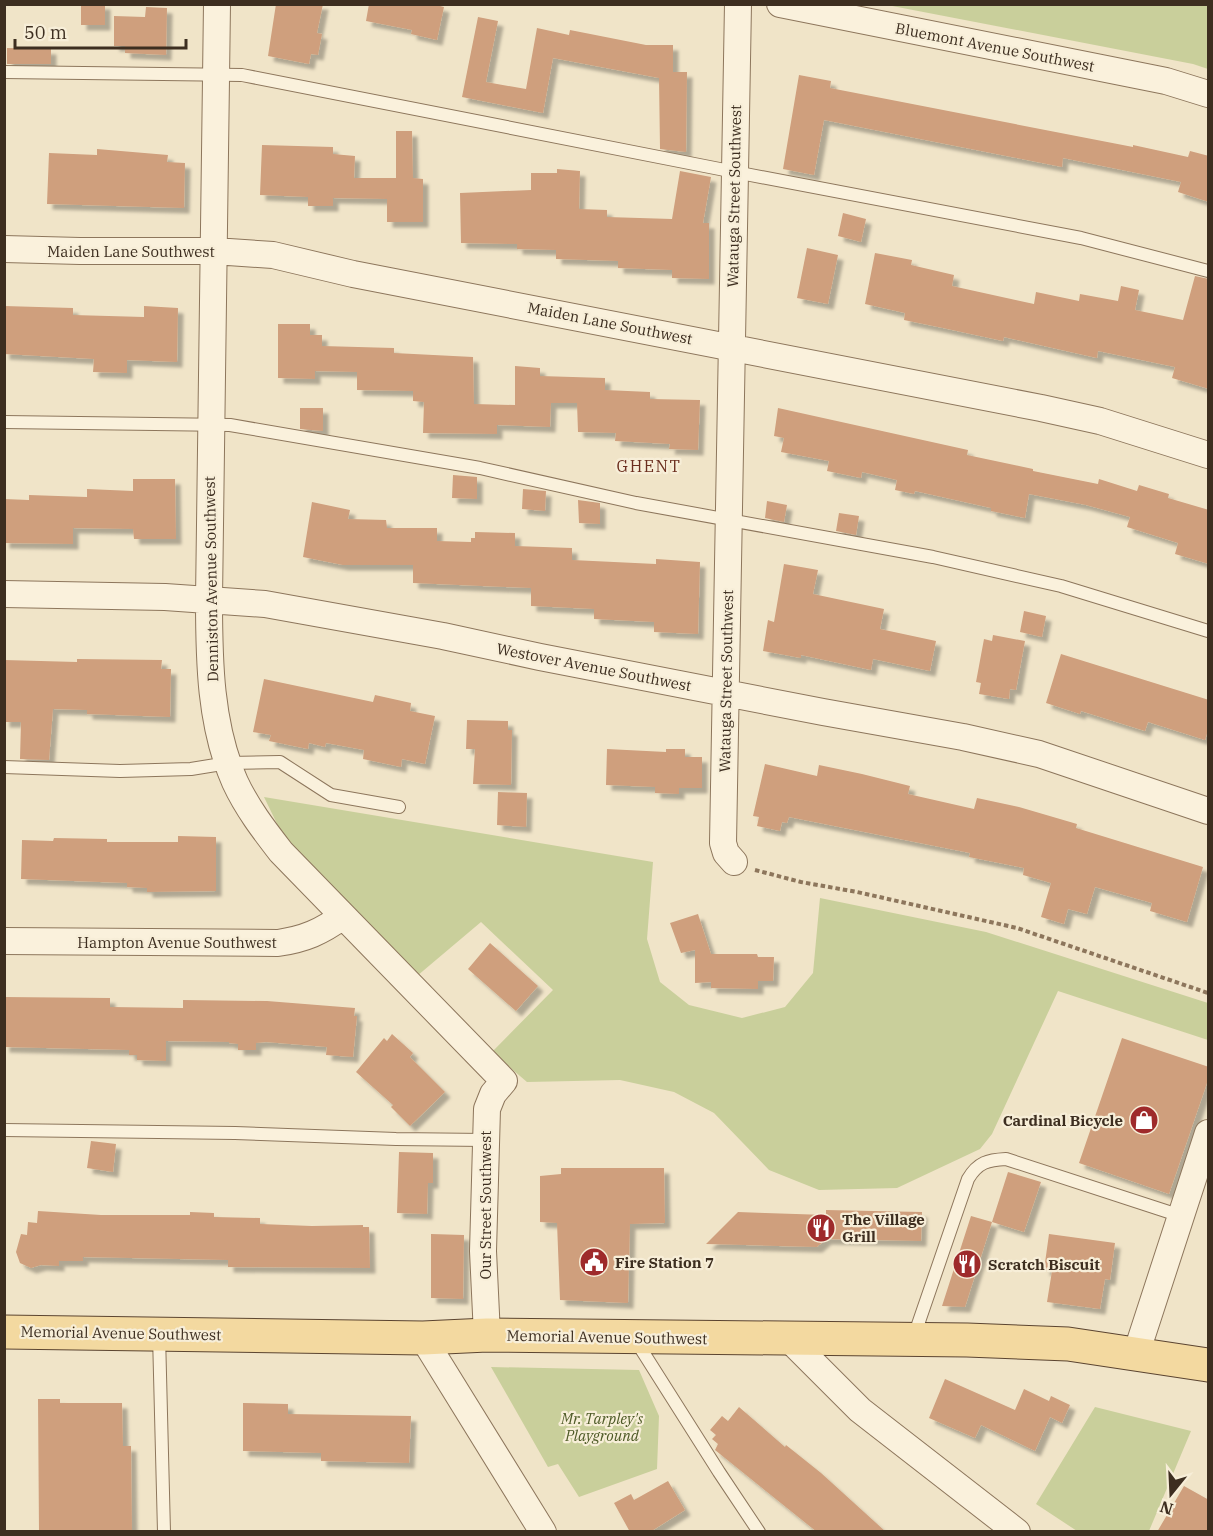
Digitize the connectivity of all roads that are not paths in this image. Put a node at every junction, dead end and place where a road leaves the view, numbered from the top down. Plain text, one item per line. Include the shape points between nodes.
1 (217, 4) edge
2 (738, 4) edge
3 (780, 4) edge
4 (4, 72) edge
5 (216, 74) junction
6 (1209, 94) edge
7 (735, 172) junction
8 (4, 249) edge
9 (214, 251) junction
10 (1209, 271) edge
11 (732, 346) junction
12 (4, 422) edge
13 (211, 424) junction
14 (1209, 455) edge
15 (728, 519) junction
16 (4, 594) edge
17 (209, 599) junction
18 (1209, 631) edge
19 (725, 693) junction
20 (228, 763) junction
21 (4, 767) edge
22 (399, 807) dead end
23 (1209, 811) edge
24 (734, 862) road end
25 (343, 916) junction
26 (4, 941) edge
27 (504, 1081) joint
28 (4, 1130) edge
29 (1209, 1133) edge
30 (485, 1140) junction
31 (1181, 1216) junction
32 (4, 1332) edge
33 (158, 1333) junction
34 (487, 1335) junction
35 (633, 1337) junction
36 (423, 1338) junction
37 (789, 1339) junction
38 (913, 1340) junction
39 (1136, 1354) junction
40 (1209, 1365) edge
41 (164, 1532) edge
42 (543, 1532) edge
43 (759, 1532) edge
44 (1017, 1532) edge

1 - 5 street, Denniston Avenue Southwest
2 - 7 street, Watauga Street Southwest
3 - 6 street, Bluemont Avenue Southwest via 1166,81
4 - 5 lane
5 - 7 lane via 242,75
5 - 9 street, Denniston Avenue Southwest
7 - 10 lane via 1081,238
7 - 11 street, Watauga Street Southwest
8 - 9 street, Maiden Lane Southwest
9 - 11 street, Maiden Lane Southwest via 273,255 353,274
9 - 13 street, Denniston Avenue Southwest
11 - 14 street, Maiden Lane Southwest via 1100,421
11 - 15 street, Watauga Street Southwest
12 - 13 lane
13 - 15 lane via 480,468
13 - 17 street, Denniston Avenue Southwest
15 - 18 lane via 933,557 1061,586
15 - 19 street, Watauga Street Southwest
16 - 17 street, Westover Avenue Southwest
17 - 19 street, Westover Avenue Southwest via 265,604 443,636
17 - 20 street, Denniston Avenue Southwest via 209,664
19 - 23 street, Westover Avenue Southwest via 1039,754
19 - 24 street, Watauga Street Southwest via 723,843
20 - 21 lane via 190,769 120,771
20 - 22 lane via 280,762 331,795
20 - 25 street, Denniston Avenue Southwest via 256,819 281,852
25 - 26 street, Hampton Avenue Southwest via 324,930 278,943
25 - 27 street, Denniston Avenue Southwest
27 - 30 street, Our Street Southwest via 487,1109
28 - 30 lane
29 - 31 street
30 - 34 street, Our Street Southwest via 483,1251
31 - 38 lane via 1006,1159 988,1160 975,1168 968,1179
31 - 39 street
32 - 33 main road, Memorial Avenue Southwest
33 - 36 main road, Memorial Avenue Southwest
33 - 41 lane
34 - 35 main road, Memorial Avenue Southwest
34 - 36 main road, Memorial Avenue Southwest
35 - 37 main road, Memorial Avenue Southwest
35 - 43 lane
36 - 42 street
37 - 38 main road, Memorial Avenue Southwest
37 - 44 street via 860,1410
38 - 39 main road, Memorial Avenue Southwest via 1068,1344
39 - 40 main road, Memorial Avenue Southwest

